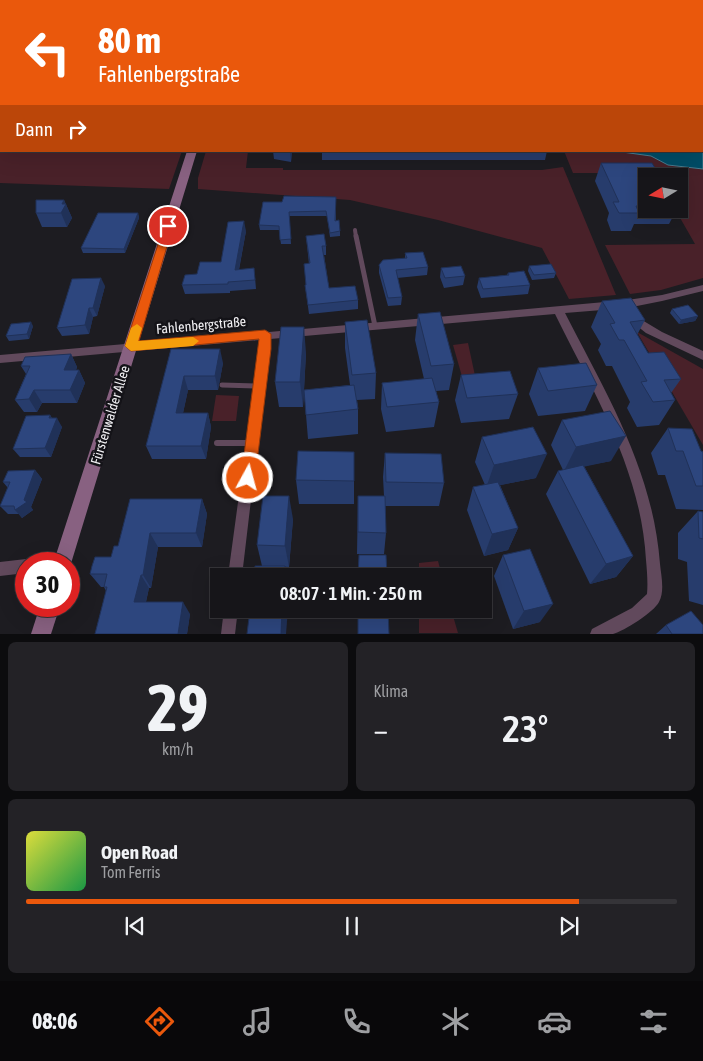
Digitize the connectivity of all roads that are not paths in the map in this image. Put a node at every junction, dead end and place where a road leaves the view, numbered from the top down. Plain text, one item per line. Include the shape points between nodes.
1 (192, 152) edge
2 (356, 230) dead end
3 (703, 288) edge
4 (618, 305) junction
5 (558, 310) junction
6 (375, 326) junction
7 (265, 334) junction
8 (131, 346) junction
9 (703, 356) edge
10 (0, 358) edge
11 (222, 385) dead end
12 (260, 386) junction
13 (216, 443) dead end
14 (252, 444) junction
15 (66, 552) edge
16 (15, 567) edge
17 (237, 568) edge
18 (0, 569) edge
19 (47, 617) edge
20 (230, 618) edge
21 (42, 634) edge
22 (228, 634) edge
23 (597, 634) edge

1 - 8 main road, Fürstenwalder Allee
2 - 6 lane
3 - 4 street, Fahlenbergstraße
4 - 5 street, Fahlenbergstraße
4 - 9 street via 645,329
5 - 6 street, Fahlenbergstraße
5 - 23 street via 634,466 650,520 653,543 654,597 648,606
6 - 7 street, Fahlenbergstraße
7 - 8 street, Fahlenbergstraße
7 - 12 street
8 - 10 street, Fahlenbergstraße
8 - 15 main road, Fürstenwalder Allee
11 - 12 lane
12 - 14 street
13 - 14 lane
14 - 17 street
16 - 18 street
19 - 21 main road
20 - 22 street

